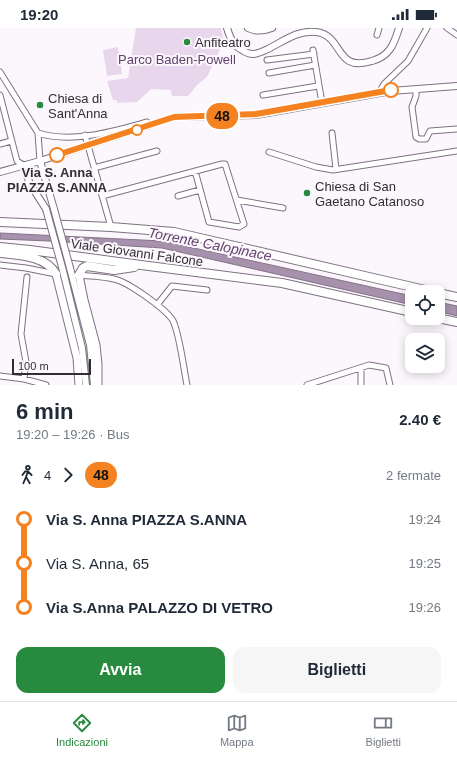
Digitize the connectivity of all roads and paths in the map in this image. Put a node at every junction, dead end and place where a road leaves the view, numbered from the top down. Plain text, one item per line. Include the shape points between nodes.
1 (227, 28) edge
2 (248, 28) edge
3 (272, 28) edge
4 (379, 28) edge
5 (399, 28) edge
6 (427, 28) edge
7 (448, 28) edge
8 (377, 34) dead end
9 (457, 35) edge
10 (267, 60) dead end
11 (315, 65) junction
12 (0, 72) edge
13 (269, 73) dead end
14 (318, 86) junction
15 (457, 86) edge
16 (416, 89) junction
17 (379, 93) junction
18 (0, 95) edge
19 (263, 95) dead end
20 (322, 103) junction
21 (1, 111) edge
22 (149, 126) junction
23 (457, 129) edge
24 (332, 132) dead end
25 (38, 133) junction
26 (85, 136) junction
27 (11, 141) junction
28 (0, 144) edge
29 (88, 146) junction
30 (157, 151) dead end
31 (457, 151) edge
32 (269, 152) dead end
33 (40, 161) junction
34 (23, 165) junction
35 (94, 168) junction
36 (336, 169) junction
37 (195, 171) junction
38 (0, 172) edge
39 (200, 190) junction
40 (102, 196) junction
41 (178, 196) dead end
42 (237, 200) junction
43 (283, 208) dead end
44 (0, 222) edge
45 (111, 226) junction
46 (0, 247) edge
47 (0, 252) edge
48 (0, 265) edge
49 (141, 265) junction
50 (57, 274) junction
51 (78, 275) junction
52 (26, 276) dead end
53 (405, 285) edge
54 (207, 290) dead end
55 (445, 294) edge
56 (457, 297) edge
57 (157, 305) junction
58 (405, 310) edge
59 (445, 319) edge
60 (457, 322) edge
61 (361, 368) junction
62 (0, 376) edge
63 (24, 380) junction
64 (46, 385) edge
65 (79, 385) edge
66 (86, 385) edge
67 (94, 385) edge
68 (98, 385) edge
69 (187, 385) edge
70 (307, 385) edge
71 (361, 385) edge
72 (390, 385) edge

1 - 5 street via 233,43 251,54 262,52 299,34 308,32 328,35 346,60 359,64 376,60 386,54 393,47
2 - 3 street via 258,31
4 - 8 street
6 - 17 street via 408,61 384,84
7 - 9 street
10 - 11 street via 314,52
11 - 13 street
11 - 14 street
12 - 25 street
14 - 19 street
14 - 20 street
15 - 16 street
16 - 17 street
16 - 23 street via 412,107 416,137 426,139 430,131
17 - 20 street
18 - 21 street
20 - 22 street via 256,114 177,117
21 - 27 street
22 - 26 street via 147,122
22 - 29 street
24 - 36 street
25 - 26 street via 48,136
25 - 33 street
26 - 29 street
27 - 28 street
27 - 34 street via 17,161
29 - 33 street
29 - 35 street
30 - 35 street
31 - 36 street
32 - 36 street via 316,167
33 - 34 street
33 - 67 street, bridge via 90,345
34 - 38 street
34 - 66 street, bridge via 30,184 46,208 82,348
35 - 40 street
37 - 39 street
37 - 40 street
37 - 42 street via 225,164
39 - 41 street
39 - 42 street via 209,222 239,227 244,224
40 - 45 street
42 - 43 street
44 - 45 main road
45 - 53 main road via 174,232
46 - 49 main road, Viale Giovanni Falcone
47 - 50 main road via 38,260
48 - 50 street
49 - 51 main road via 114,270 87,266
49 - 58 main road, Viale Giovanni Falcone via 282,283
50 - 65 main road via 77,358
51 - 57 street via 114,278 126,283
51 - 68 main road via 96,345
52 - 63 street via 21,334 26,362
54 - 57 street via 172,286
55 - 56 main road
57 - 69 street via 172,320 179,341
59 - 60 main road
61 - 70 street
61 - 71 street
61 - 72 street via 368,365 386,368
62 - 63 street
63 - 64 street

